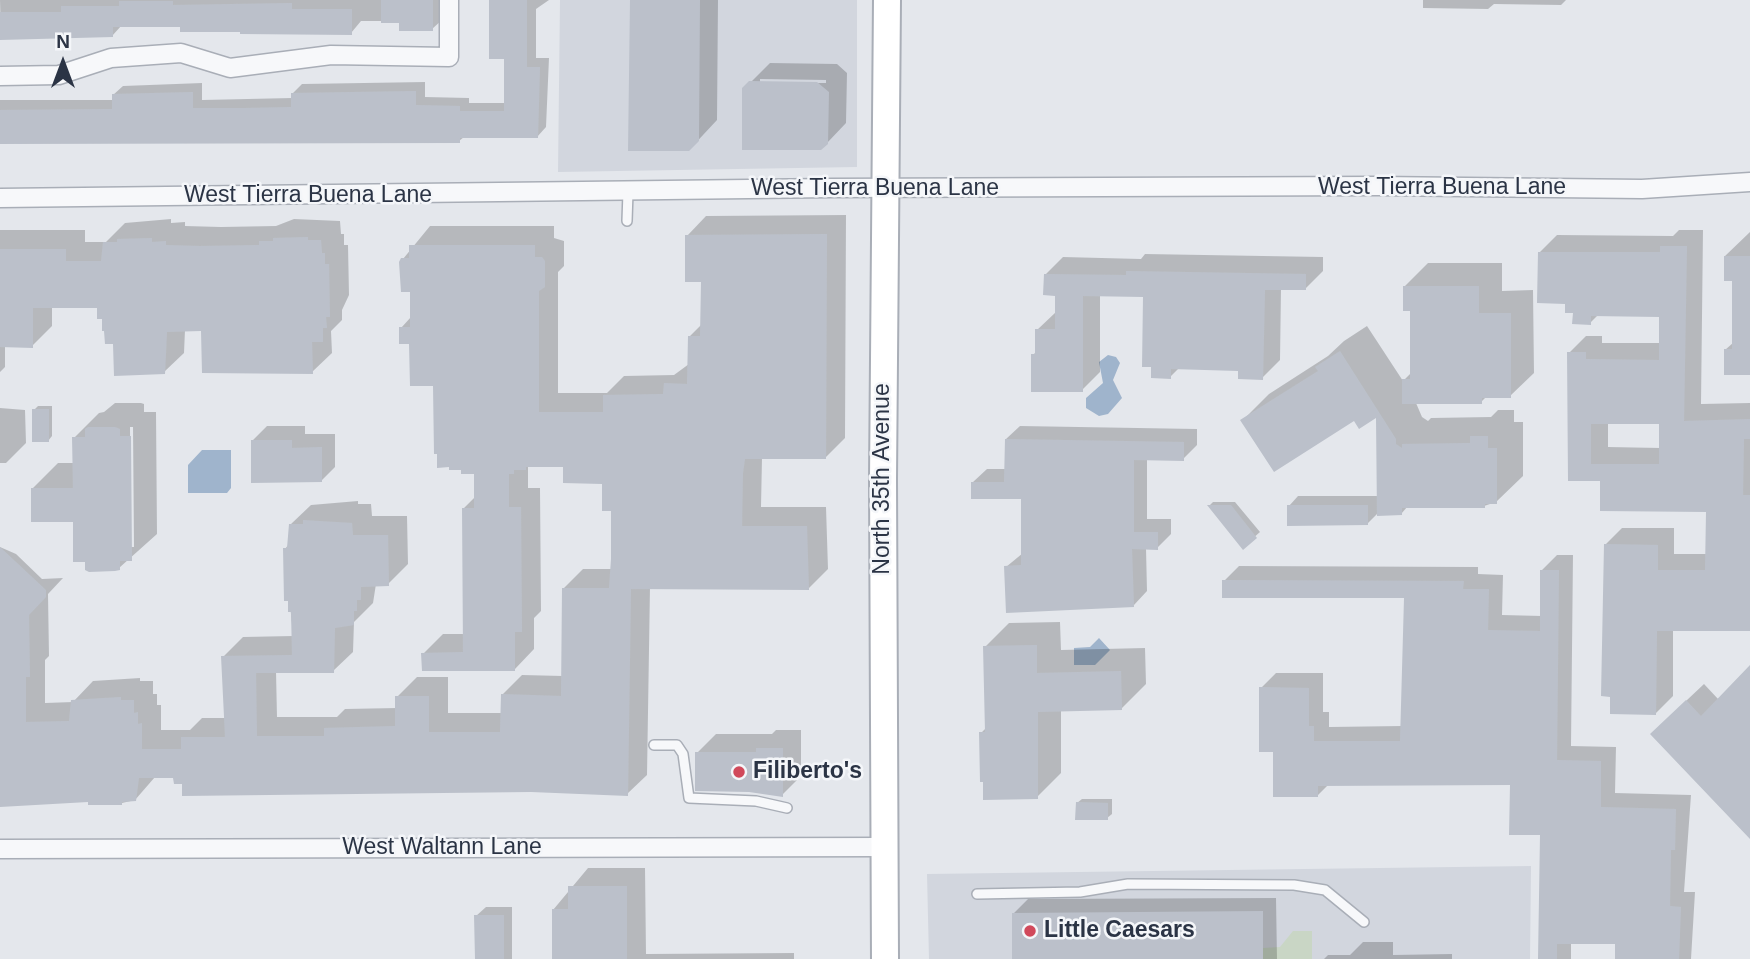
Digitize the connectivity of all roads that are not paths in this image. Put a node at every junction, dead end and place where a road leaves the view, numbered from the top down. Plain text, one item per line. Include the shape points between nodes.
1 (449, 0) edge
2 (887, 0) edge
3 (0, 76) edge
4 (1750, 182) edge
5 (885, 189) junction
6 (628, 192) junction
7 (0, 198) edge
8 (627, 221) dead end
9 (654, 744) dead end
10 (787, 808) dead end
11 (885, 846) junction
12 (0, 849) edge
13 (977, 894) dead end
14 (1364, 922) dead end
15 (885, 959) edge

1 - 3 street via 449,57 331,55 230,68 181,53 111,58 59,75
2 - 5 main road, North 35th Avenue
4 - 5 street, West Tierra Buena Lane via 1642,189
5 - 6 street, West Tierra Buena Lane
5 - 11 main road, North 35th Avenue
6 - 7 street, West Tierra Buena Lane
6 - 8 lane
9 - 10 lane via 677,745 683,754 689,798 756,801
11 - 12 street, West Waltann Lane
11 - 15 main road, North 35th Avenue
13 - 14 lane via 1080,892 1128,884 1294,885 1325,890

